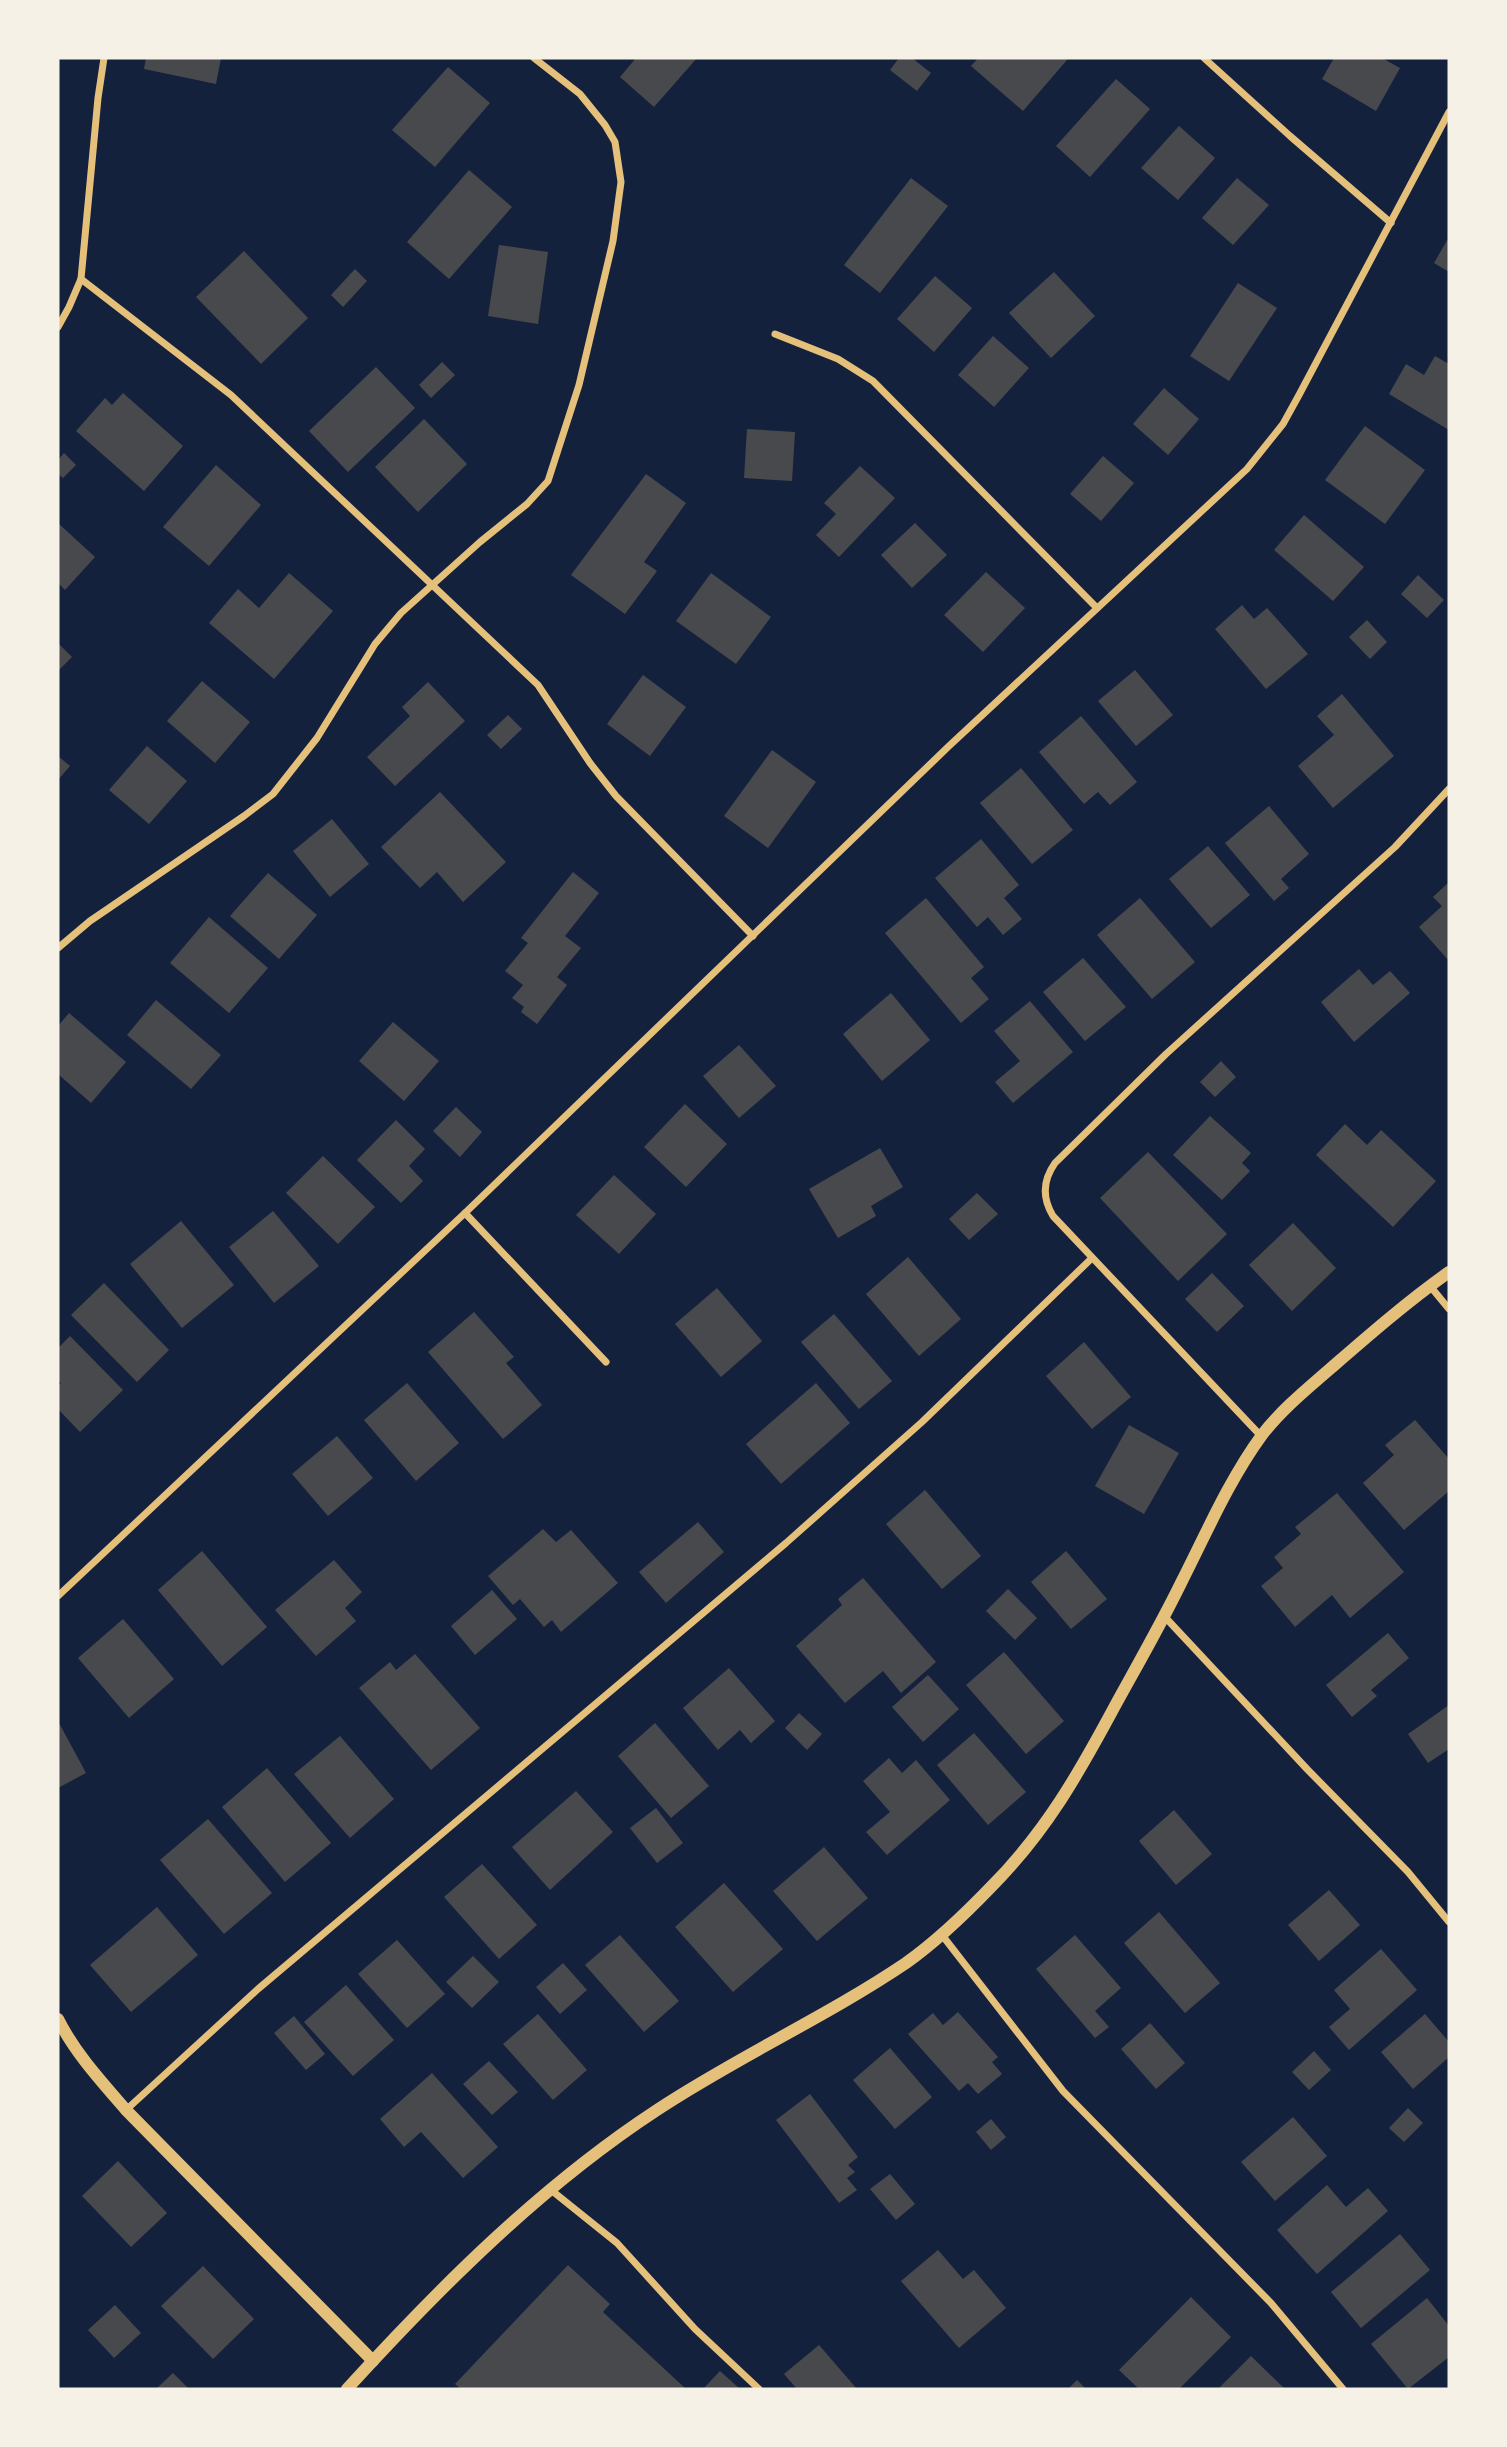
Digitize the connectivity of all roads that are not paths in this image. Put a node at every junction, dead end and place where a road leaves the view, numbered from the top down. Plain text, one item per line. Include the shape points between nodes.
1 (104, 58) edge
2 (534, 58) edge
3 (1204, 58) edge
4 (1449, 112) edge
5 (1391, 223) junction
6 (81, 279) junction
7 (58, 327) edge
8 (775, 334) dead end
9 (432, 584) junction
10 (1097, 608) junction
11 (1449, 789) edge
12 (753, 936) junction
13 (58, 948) edge
14 (465, 1213) junction
15 (1092, 1258) junction
16 (1449, 1272) edge
17 (1430, 1286) junction
18 (1449, 1309) edge
19 (606, 1362) dead end
20 (1261, 1436) junction
21 (58, 1596) edge
22 (1164, 1616) junction
23 (1449, 1922) edge
24 (942, 1935) junction
25 (58, 2019) edge
26 (62, 2040) edge
27 (126, 2110) junction
28 (551, 2190) junction
29 (373, 2361) junction
30 (347, 2389) edge
31 (759, 2389) edge
32 (1343, 2389) edge

1 - 6 street
2 - 9 street via 580,94 615,142 621,182 613,241 579,385 548,481 527,505
3 - 5 street
4 - 5 street
5 - 10 street via 1294,405 1266,447
6 - 7 street
6 - 9 street via 231,395
8 - 10 street via 838,359 873,381
9 - 12 street via 538,685 616,796
9 - 13 street via 375,644 317,738 273,794
10 - 12 street
11 - 15 street via 1395,847 1166,1054 1055,1163 1045,1182 1047,1204
12 - 14 street
14 - 19 street
14 - 21 street
15 - 20 street
15 - 27 street via 922,1422 786,1543 258,1989
16 - 17 street
17 - 18 street
17 - 20 street via 1298,1396
20 - 22 street
22 - 23 street via 1408,1872
22 - 24 street via 1054,1812 1014,1863
24 - 28 street via 871,1985 655,2111
24 - 32 street via 1063,2091 1271,2303
25 - 26 street
26 - 27 street
27 - 29 street
28 - 29 street
28 - 31 street via 617,2242 695,2329
29 - 30 street

